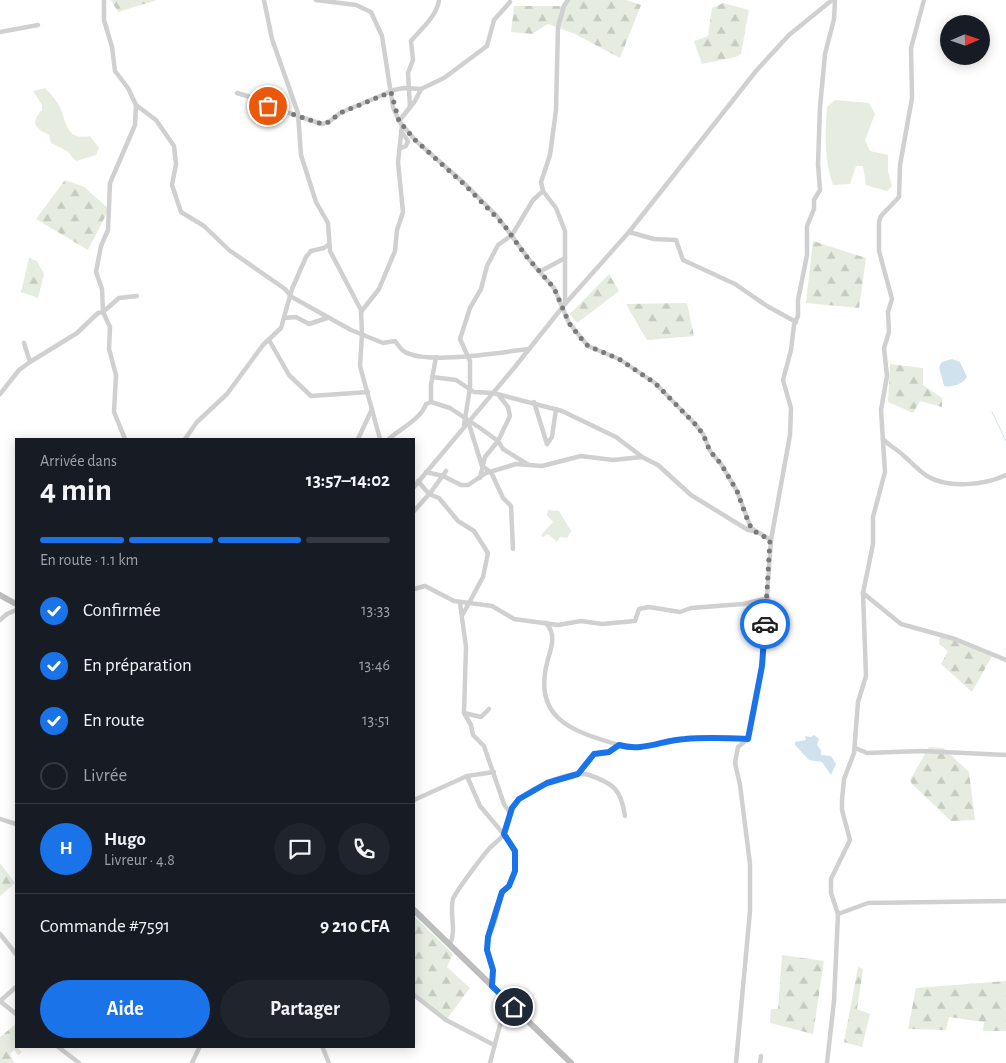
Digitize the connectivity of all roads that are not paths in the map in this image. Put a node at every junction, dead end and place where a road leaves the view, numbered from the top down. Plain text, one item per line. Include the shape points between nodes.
1 (104, 0) edge
2 (264, 0) edge
3 (316, 0) edge
4 (440, 0) edge
5 (568, 0) edge
6 (833, 0) edge
7 (924, 0) edge
8 (510, 2) dead end
9 (38, 25) dead end
10 (0, 32) edge
11 (409, 88) junction
12 (421, 89) junction
13 (391, 92) junction
14 (237, 93) dead end
15 (136, 105) junction
16 (410, 107) junction
17 (298, 117) junction
18 (401, 126) junction
19 (543, 191) junction
20 (629, 232) junction
21 (512, 235) junction
22 (328, 245) junction
23 (565, 258) junction
24 (541, 271) junction
25 (290, 295) junction
26 (137, 296) dead end
27 (564, 306) junction
28 (103, 312) junction
29 (361, 312) junction
30 (284, 318) junction
31 (326, 318) junction
32 (796, 322) junction
33 (362, 334) junction
34 (269, 340) junction
35 (24, 343) dead end
36 (529, 349) junction
37 (436, 357) junction
38 (468, 357) junction
39 (30, 362) junction
40 (432, 377) junction
41 (470, 388) junction
42 (368, 392) junction
43 (493, 393) junction
44 (0, 394) edge
45 (499, 396) junction
46 (431, 402) junction
47 (534, 402) junction
48 (372, 409) junction
49 (556, 409) junction
50 (467, 420) junction
51 (125, 438) edge
52 (186, 438) edge
53 (358, 438) edge
54 (380, 438) edge
55 (390, 438) edge
56 (883, 439) junction
57 (498, 441) junction
58 (642, 457) junction
59 (527, 464) junction
60 (482, 466) junction
61 (446, 470) dead end
62 (426, 472) junction
63 (492, 472) junction
64 (1006, 475) edge
65 (442, 476) junction
66 (480, 478) junction
67 (418, 481) junction
68 (415, 486) edge
69 (429, 494) junction
70 (415, 510) edge
71 (754, 531) junction
72 (770, 540) junction
73 (513, 549) dead end
74 (415, 589) edge
75 (862, 593) junction
76 (0, 595) edge
77 (768, 598) junction
78 (15, 603) edge
79 (460, 603) junction
80 (468, 604) junction
81 (15, 610) edge
82 (463, 616) junction
83 (0, 620) edge
84 (546, 623) junction
85 (1006, 660) edge
86 (490, 709) dead end
87 (464, 713) junction
88 (748, 739) junction
89 (619, 745) junction
90 (855, 748) junction
91 (1006, 755) edge
92 (494, 772) junction
93 (578, 774) junction
94 (467, 776) junction
95 (415, 800) edge
96 (510, 813) junction
97 (626, 816) dead end
98 (0, 819) edge
99 (15, 824) edge
100 (504, 834) junction
101 (1006, 901) edge
102 (415, 911) edge
103 (838, 914) junction
104 (0, 934) edge
105 (450, 944) junction
106 (15, 953) edge
107 (492, 986) junction
108 (15, 988) edge
109 (415, 996) edge
110 (0, 1001) edge
111 (514, 1007) junction
112 (15, 1013) edge
113 (494, 1044) junction
114 (60, 1048) edge
115 (199, 1048) edge
116 (323, 1048) edge
117 (761, 1056) dead end
118 (79, 1063) edge
119 (192, 1063) edge
120 (329, 1063) edge
121 (490, 1063) edge
122 (572, 1063) edge
123 (736, 1063) edge
124 (760, 1063) edge
125 (827, 1063) edge

1 - 15 street via 104,20 115,71
2 - 17 street via 272,39
3 - 13 street via 356,5 371,12 382,36
4 - 11 street via 428,22 411,40 413,60 408,73
5 - 19 street via 558,27 556,110 550,155 541,182
6 - 20 street via 784,40 761,65
6 - 32 street via 834,19 825,54 820,107 820,190 807,226 807,255
7 - 56 street via 911,48 912,98 900,165 899,197 879,222 878,252 892,299 884,348 887,376 881,410
8 - 12 street via 494,20 487,46 444,78
9 - 10 street
11 - 12 street
11 - 13 street
11 - 16 street
12 - 16 street
13 - 17 street via 324,123 317,124
13 - 18 street
14 - 17 street
15 - 25 street via 156,120 174,146 176,164 172,185 182,212 204,226 229,250 285,288
15 - 28 street via 135,125 110,183 109,223 96,272 102,289
16 - 18 street
17 - 22 street via 301,155 316,202 327,218
18 - 21 street via 483,202
18 - 29 street via 398,162 403,212 395,251 382,284
19 - 21 street via 533,200
19 - 23 street via 556,208 565,231
20 - 27 street
20 - 32 street via 654,239 675,239 683,260 735,284
21 - 24 street
21 - 38 street via 498,245 470,308 460,340
22 - 25 street via 308,254
22 - 29 street
23 - 24 street
23 - 27 street
24 - 27 street
25 - 30 street
25 - 31 street
26 - 28 street via 119,298
27 - 36 street
27 - 71 street via 569,323 588,346 619,359 655,383 695,424 734,486
28 - 39 street via 77,333
28 - 51 street via 110,327 109,349 116,376 114,412
29 - 33 street
30 - 31 street via 296,317 309,324
30 - 34 street via 281,328
31 - 33 street
32 - 72 street via 784,380 791,408 789,444
33 - 37 street via 383,343 395,341 404,352 415,356
33 - 42 street via 359,359
34 - 42 street via 289,375 311,396
34 - 52 street via 227,394 197,422
35 - 39 street
36 - 38 street
36 - 43 street
37 - 38 street
37 - 40 street
38 - 41 street
39 - 44 street via 19,370
40 - 41 street via 456,380
40 - 46 street
41 - 43 street via 474,392
41 - 50 street
42 - 48 street
43 - 45 street
43 - 50 street
45 - 47 street
45 - 57 street via 510,411
46 - 50 street via 450,408
46 - 55 street via 426,404 420,416
47 - 49 street
47 - 49 street via 547,444 552,437
48 - 53 street
48 - 54 street
49 - 58 street via 616,438
50 - 57 street
50 - 60 street
50 - 62 street
56 - 64 street via 935,480 976,484 995,481
56 - 75 street via 885,472 873,518 873,544
57 - 59 street via 503,449
57 - 60 street
58 - 59 street via 613,460 581,456 547,466
58 - 71 street via 658,465 706,504
59 - 63 street
60 - 63 street
60 - 66 street
61 - 65 street
62 - 65 street
62 - 67 street
63 - 66 street
63 - 73 street via 503,498 511,506
65 - 66 street via 461,485
65 - 69 street
67 - 68 street
67 - 69 street
69 - 70 street
69 - 80 street via 439,498 458,521 474,531 488,553 483,577
71 - 72 street
72 - 77 street
74 - 79 street via 425,586
75 - 85 street via 901,624 954,639
75 - 90 street via 866,676 858,702
76 - 78 street
77 - 84 street via 680,612 641,607 635,621
77 - 88 street via 762,666
79 - 80 street
79 - 82 street
80 - 82 street
80 - 84 street via 490,606 514,619
81 - 83 street
82 - 87 street via 466,647
84 - 89 street via 552,632 552,644 544,690 553,713 577,731
86 - 87 street via 481,717
87 - 92 street via 472,734 484,746
88 - 89 street via 683,739 644,748
88 - 123 street via 738,747 735,763 750,864 750,911
89 - 93 street via 609,752 594,754
90 - 91 street via 867,754 922,751
90 - 103 street via 844,779 841,806 850,840 831,879 831,893
92 - 94 street
92 - 96 street via 505,808
93 - 96 street via 551,781 528,792 516,802
93 - 97 street via 606,781 615,787
94 - 95 street
94 - 100 street via 480,806
96 - 100 street
98 - 99 street
100 - 105 street via 481,858 454,896 454,934
100 - 107 street via 515,851 515,871 509,886 502,892 488,937
101 - 103 street via 868,903
102 - 105 street
103 - 125 street
104 - 106 street
105 - 107 street
107 - 111 street
108 - 110 street
109 - 113 street via 446,1020
110 - 112 street
111 - 113 street via 501,1022
111 - 122 street
113 - 121 street
114 - 118 street
115 - 119 street
116 - 120 street
117 - 124 street

